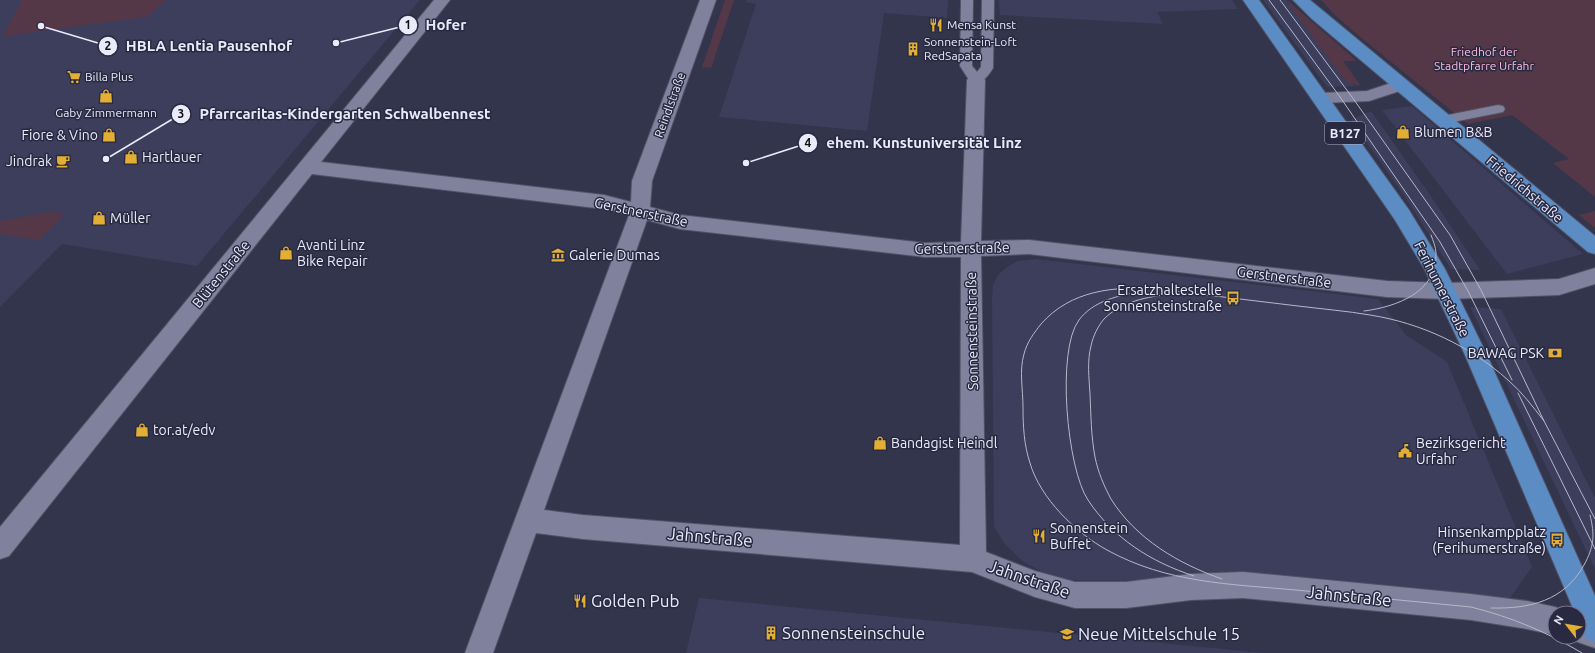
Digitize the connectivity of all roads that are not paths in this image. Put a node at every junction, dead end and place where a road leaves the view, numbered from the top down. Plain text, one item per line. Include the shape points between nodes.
1 (442, 0) edge
2 (708, 0) edge
3 (967, 0) edge
4 (988, 0) edge
5 (1251, 0) edge
6 (1301, 0) edge
7 (976, 80) junction
8 (1400, 85) junction
9 (1321, 98) junction
10 (1498, 109) dead end
11 (1443, 120) junction
12 (307, 167) junction
13 (640, 212) junction
14 (1595, 247) edge
15 (971, 248) junction
16 (1595, 276) edge
17 (1446, 291) junction
18 (527, 520) junction
19 (0, 547) edge
20 (973, 559) junction
21 (1547, 619) edge
22 (1595, 628) edge
23 (479, 653) edge

1 - 12 street, Blütenstraße
2 - 13 street, Reindlstraße via 642,181
3 - 7 lane via 966,66
4 - 7 lane via 987,68
5 - 9 main road, Ferihumerstraße / B127
6 - 8 main road, Friedrichstraße
7 - 15 street, Sonnensteinstraße
8 - 9 street via 1369,96
8 - 11 main road, Friedrichstraße
9 - 17 main road, Ferihumerstraße / B127 via 1402,214
10 - 11 lane
11 - 14 main road, Friedrichstraße
12 - 13 street, Gerstnerstraße via 604,202
12 - 19 street, Blütenstraße
13 - 15 street, Gerstnerstraße via 680,222 925,250
13 - 18 street, Reindlstraße
15 - 17 street, Gerstnerstraße via 1029,247 1387,289
15 - 20 street, Sonnensteinstraße
16 - 17 street, Gerstnerstraße via 1559,287
17 - 22 main road, Ferihumerstraße / B127
18 - 20 street, Jahnstraße
18 - 23 street, Reindlstraße
20 - 21 street, Jahnstraße via 1035,584 1075,595 1126,595 1191,587 1243,585 1470,607

